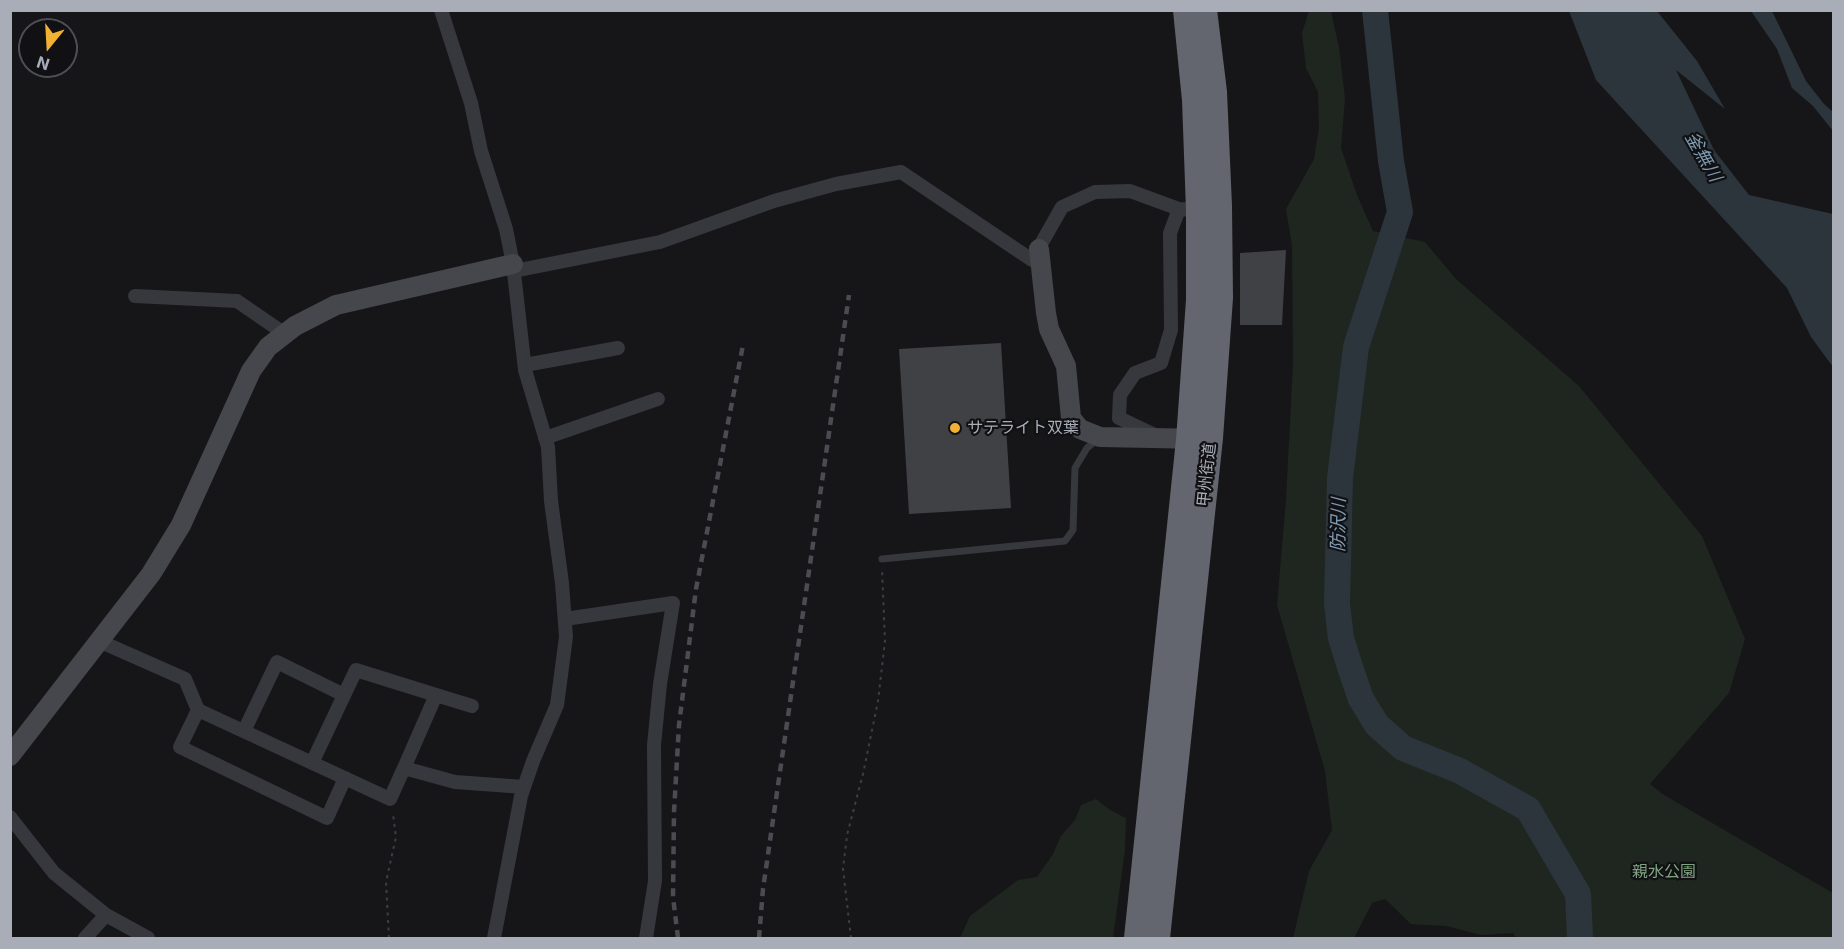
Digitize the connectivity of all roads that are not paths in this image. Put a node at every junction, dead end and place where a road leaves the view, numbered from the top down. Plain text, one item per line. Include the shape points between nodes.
1 (441, 10) edge
2 (1185, 10) edge
3 (1205, 10) edge
4 (1188, 209) junction
5 (1039, 249) junction
6 (514, 267) junction
7 (135, 296) dead end
8 (285, 334) junction
9 (618, 348) dead end
10 (525, 365) junction
11 (658, 399) dead end
12 (1100, 437) junction
13 (545, 438) junction
14 (1187, 439) junction
15 (882, 559) road end
16 (565, 619) junction
17 (99, 641) junction
18 (344, 695) junction
19 (436, 695) junction
20 (472, 705) dead end
21 (198, 710) junction
22 (244, 731) junction
23 (10, 756) edge
24 (312, 763) junction
25 (404, 768) junction
26 (345, 778) junction
27 (524, 787) junction
28 (10, 817) edge
29 (106, 915) junction
30 (85, 939) edge
31 (148, 939) edge
32 (494, 939) edge
33 (646, 939) edge
34 (1136, 939) edge
35 (1158, 939) edge

1 - 6 street via 471,103
2 - 4 highway, 甲州街道 via 1194,100
3 - 14 highway, 甲州街道 via 1215,92 1221,298
4 - 5 street via 1130,191 1095,192 1062,207
4 - 14 highway, 甲州街道 via 1198,300
4 - 14 street via 1170,232 1171,330 1161,363 1136,373 1120,395 1119,418
5 - 6 street via 1032,260 901,172 836,183 774,201 660,242
5 - 12 street via 1049,329 1066,366 1071,418 1080,429
6 - 8 street via 336,305
6 - 10 street
7 - 8 street via 237,301
8 - 17 street via 268,347 251,371 181,525 151,574
9 - 10 street
10 - 13 street
11 - 13 street
12 - 14 street
12 - 15 lane via 1087,448 1075,468 1073,530 1065,541
13 - 16 street
14 - 34 highway, 甲州街道
14 - 35 highway, 甲州街道
16 - 27 street via 557,705
16 - 33 street via 673,603 654,745 655,881
17 - 21 street via 185,678
17 - 23 street
18 - 19 street via 356,670
18 - 22 street via 277,662
18 - 24 street
19 - 20 street
19 - 25 street
21 - 22 street
21 - 26 street via 180,747 327,818
22 - 24 street
24 - 26 street
25 - 26 street via 390,799
25 - 27 street via 455,782
27 - 32 street
28 - 29 street via 54,873
29 - 30 street
29 - 31 street

